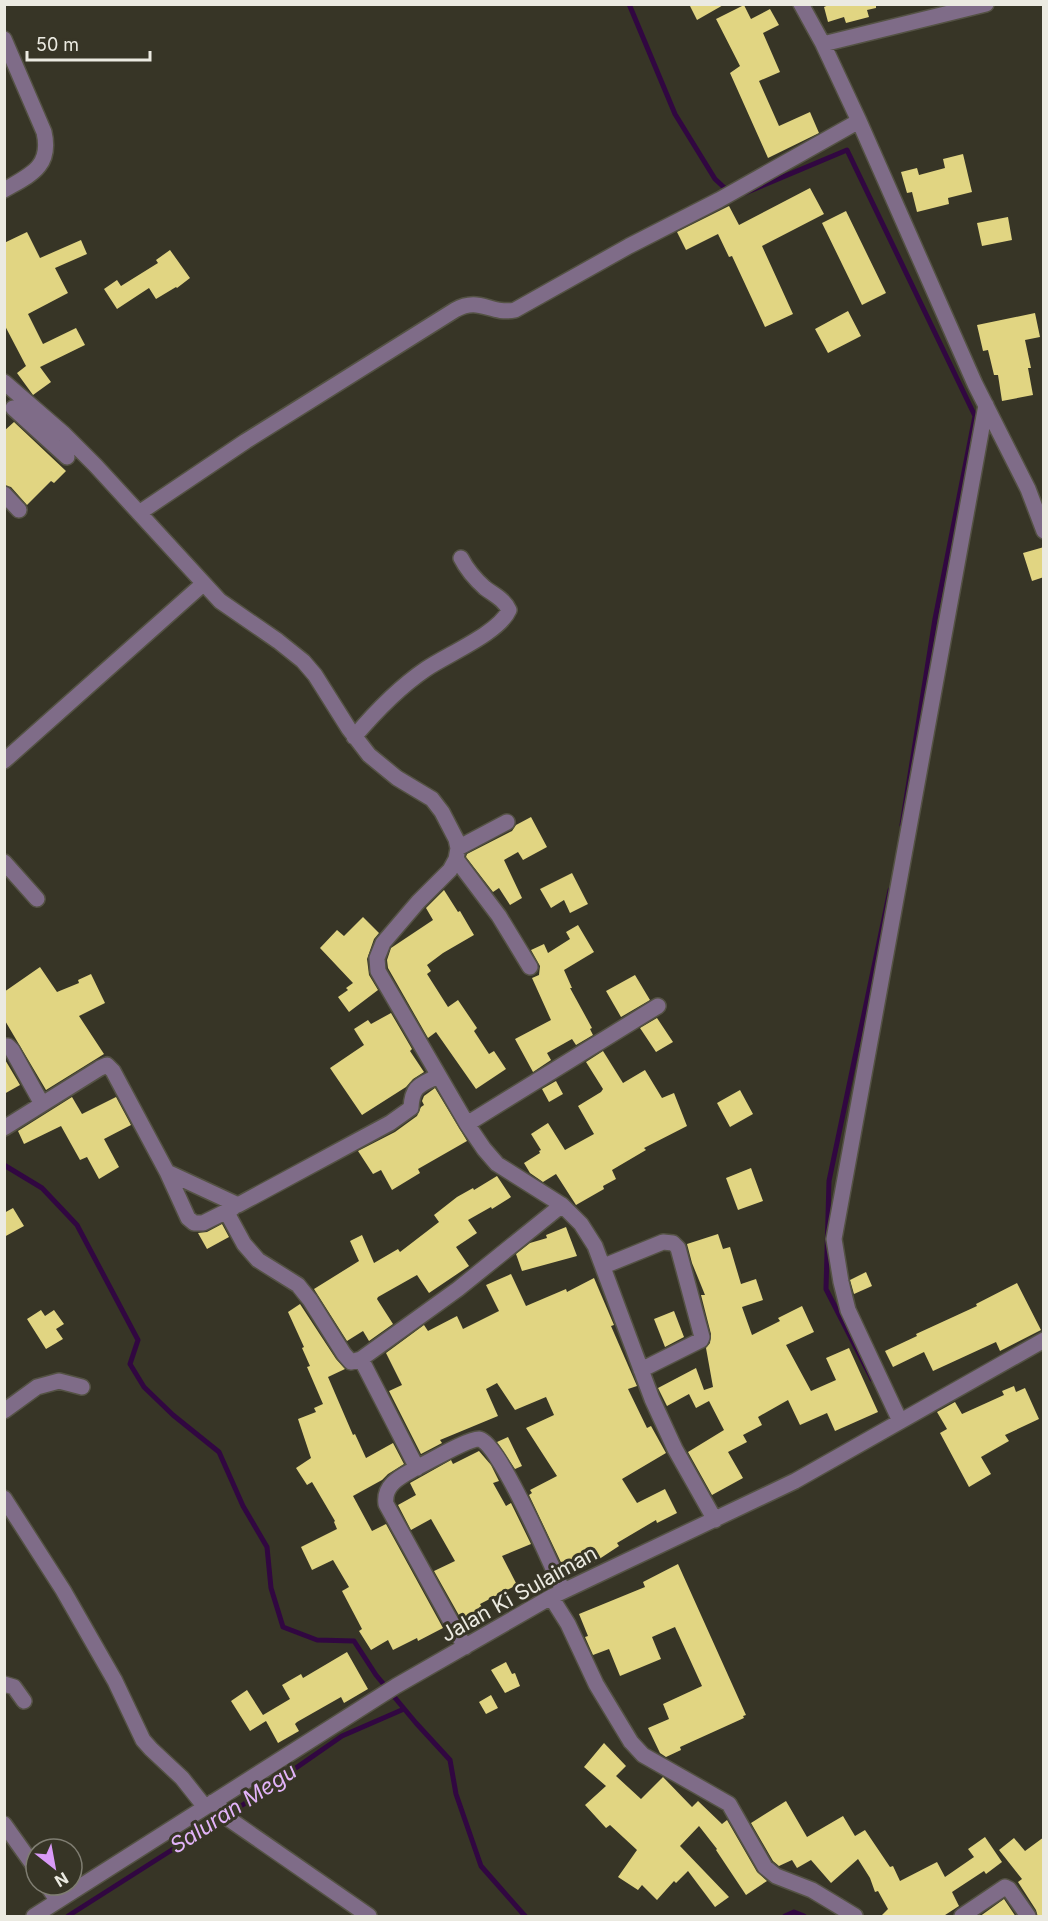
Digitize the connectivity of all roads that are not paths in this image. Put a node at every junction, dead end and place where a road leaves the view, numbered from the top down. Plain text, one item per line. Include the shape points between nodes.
1 (801, 4) edge
2 (986, 4) edge
3 (4, 39) edge
4 (823, 44) junction
5 (859, 121) junction
6 (4, 190) edge
7 (4, 382) edge
8 (986, 405) junction
9 (14, 407) edge
10 (67, 457) dead end
11 (4, 495) edge
12 (19, 510) dead end
13 (139, 513) junction
14 (1044, 531) edge
15 (461, 558) dead end
16 (203, 584) junction
17 (354, 737) junction
18 (4, 761) edge
19 (507, 822) dead end
20 (457, 854) junction
21 (4, 862) edge
22 (37, 899) dead end
23 (530, 967) dead end
24 (658, 1006) dead end
25 (4, 1046) edge
26 (438, 1076) junction
27 (42, 1104) junction
28 (467, 1124) junction
29 (4, 1128) edge
30 (166, 1172) junction
31 (562, 1205) junction
32 (232, 1208) junction
33 (604, 1266) junction
34 (1044, 1340) edge
35 (361, 1359) junction
36 (641, 1370) junction
37 (82, 1387) dead end
38 (4, 1411) edge
39 (900, 1421) junction
40 (417, 1468) junction
41 (4, 1498) edge
42 (715, 1520) junction
43 (557, 1594) junction
44 (465, 1647) junction
45 (4, 1683) edge
46 (24, 1701) dead end
47 (217, 1810) junction
48 (4, 1824) edge
49 (24, 1852) edge
50 (55, 1897) edge
51 (57, 1900) junction
52 (34, 1917) edge
53 (369, 1917) edge
54 (855, 1917) edge
55 (962, 1917) edge
56 (1028, 1917) edge

1 - 4 street
2 - 4 street
3 - 6 street via 47,144 40,166
4 - 5 street
5 - 8 street
5 - 13 street via 515,310 503,312 466,304 246,441
7 - 9 street
8 - 14 street via 1028,489
8 - 39 street via 834,1239 848,1310
9 - 10 street
9 - 13 street via 72,441
11 - 12 street
13 - 16 street
15 - 17 street via 467,570 505,603 509,610 506,618 396,692
16 - 17 street via 227,608 303,661
16 - 18 street
17 - 20 street via 405,784 432,799 452,828
19 - 20 street
20 - 23 street
20 - 26 street via 450,870 383,943 377,958 378,971
21 - 22 street
24 - 28 street
25 - 27 street via 12,1050
26 - 28 street
26 - 32 street via 412,1092 411,1107 390,1124
27 - 29 street
27 - 30 street via 107,1065
28 - 31 street via 497,1164
30 - 32 street
30 - 32 street via 190,1221 204,1223
31 - 33 street via 581,1224
31 - 35 street via 458,1289
32 - 35 street via 244,1244 258,1260 298,1285 349,1360
33 - 36 street
33 - 36 street via 663,1242 678,1248 702,1337 696,1344
34 - 39 street, Jalan Ki Sulaiman
35 - 40 street
36 - 42 street via 675,1449
37 - 38 street via 59,1381 37,1387
39 - 42 street, Jalan Ki Sulaiman via 795,1481
40 - 43 street via 477,1439 491,1447 514,1488
40 - 44 street via 389,1486 386,1504
41 - 47 street via 63,1590 115,1681 143,1740
42 - 43 street, Jalan Ki Sulaiman
43 - 44 street, Jalan Ki Sulaiman
43 - 54 street via 596,1684 631,1742 643,1755 729,1804 765,1866 776,1876 812,1890
44 - 47 street, Jalan Ki Sulaiman via 390,1690
45 - 46 street via 14,1687
47 - 51 street, Jalan Ki Sulaiman
47 - 53 street
48 - 49 street
50 - 51 street
51 - 52 street, Jalan Ki Sulaiman
55 - 56 street via 1005,1887

